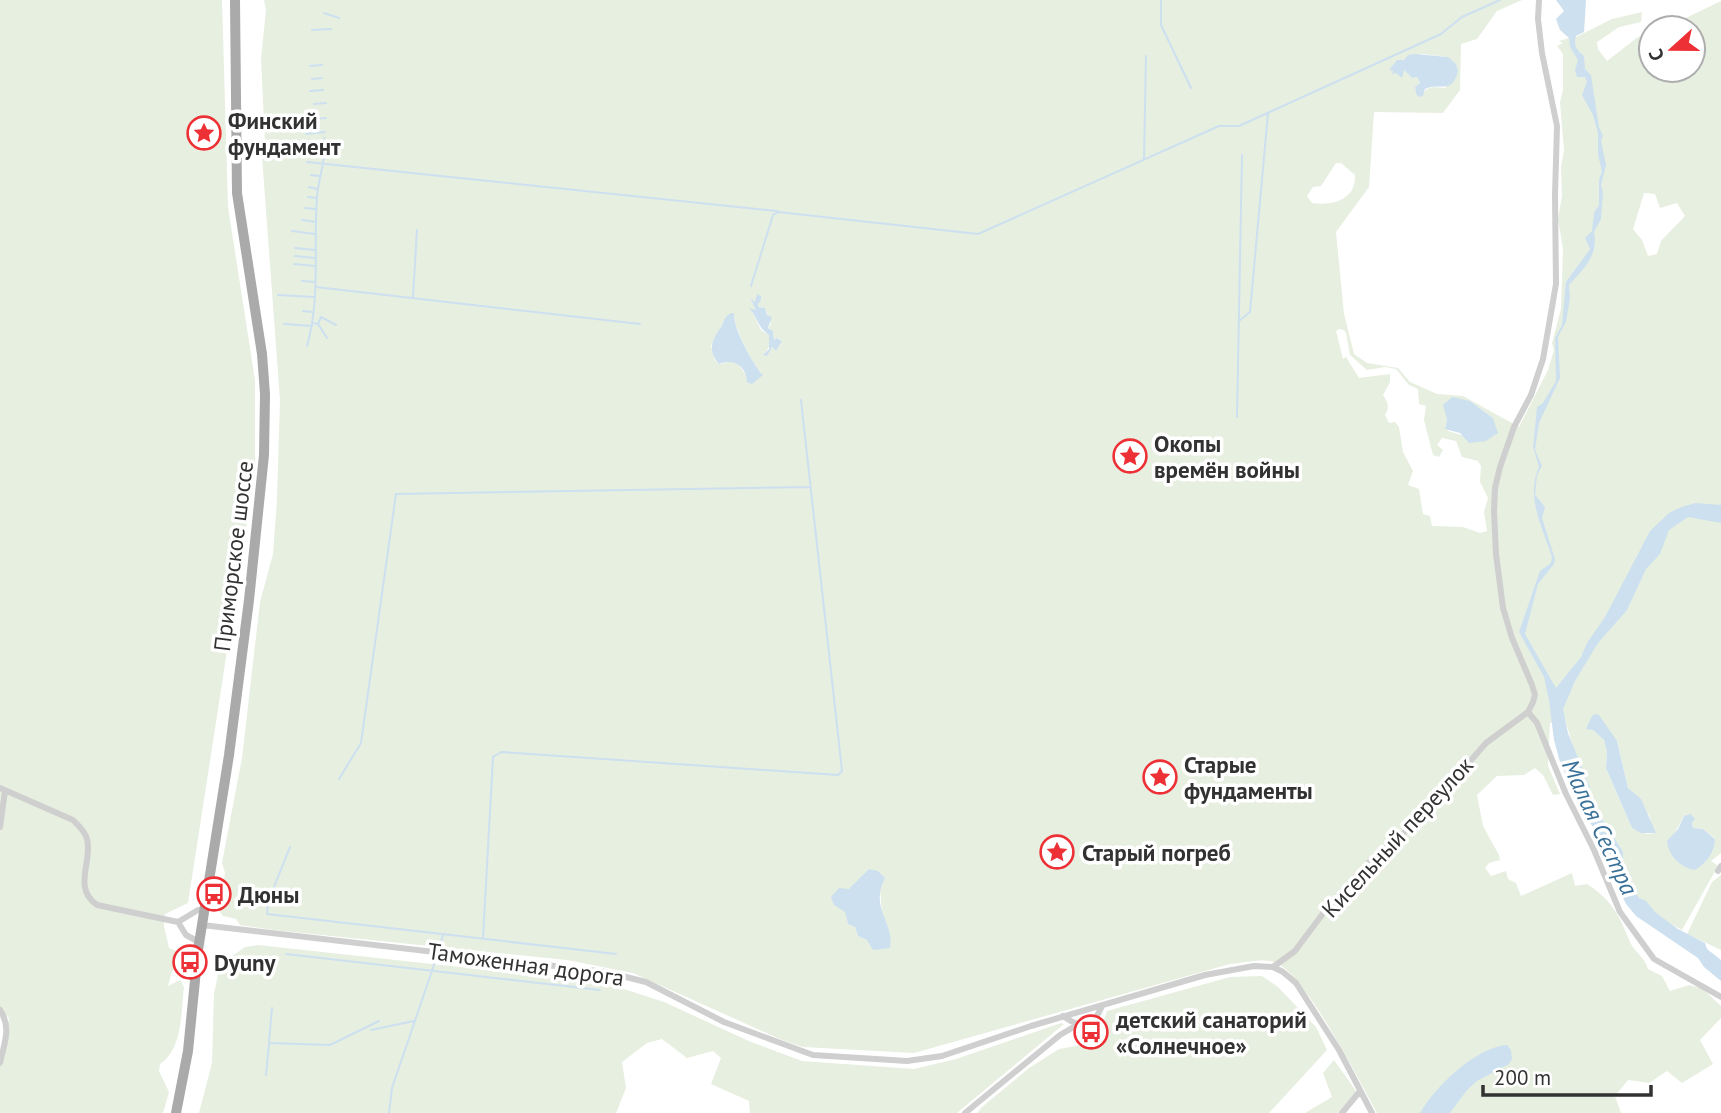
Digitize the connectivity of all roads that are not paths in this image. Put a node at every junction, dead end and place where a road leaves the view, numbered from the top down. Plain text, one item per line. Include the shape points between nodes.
1 (236, 0) edge
2 (1539, 0) edge
3 (1528, 712) junction
4 (3, 789) edge
5 (0, 827) edge
6 (205, 911) junction
7 (178, 922) junction
8 (202, 925) junction
9 (199, 942) junction
10 (1273, 967) junction
11 (1721, 997) edge
12 (1102, 1006) junction
13 (1, 1014) edge
14 (1063, 1016) junction
15 (1077, 1025) junction
16 (0, 1063) edge
17 (1360, 1091) junction
18 (176, 1113) edge
19 (965, 1113) edge
20 (1342, 1113) edge
21 (1373, 1113) edge

1 - 6 main road, Приморское шоссе via 237,192 262,354 265,433 249,600
2 - 3 street via 1542,53 1557,126 1556,284 1543,359 1500,467 1494,511 1506,621 1535,695
3 - 10 street, Кисельный переулок via 1486,743 1399,838 1374,857 1294,951
3 - 11 street via 1537,723 1620,912 1654,959
4 - 5 street
4 - 7 street via 73,820 82,829 87,838 84,883 91,901
6 - 7 street via 198,910
6 - 8 main road, Приморское шоссе
7 - 9 street via 186,935
8 - 9 main road, Приморское шоссе
8 - 14 street, Таможенная дорога via 606,972 646,982 724,1022 821,1056 922,1060
9 - 18 main road, Приморское шоссе
10 - 12 street, Таможенная дорога via 1205,975
10 - 17 street via 1296,983
12 - 14 street, Таможенная дорога
12 - 15 street via 1090,1024
13 - 16 street via 7,1035
14 - 15 street
15 - 19 street
17 - 20 street
17 - 21 street

